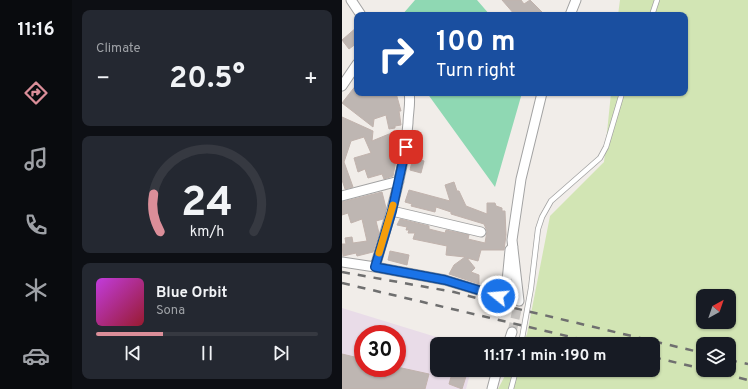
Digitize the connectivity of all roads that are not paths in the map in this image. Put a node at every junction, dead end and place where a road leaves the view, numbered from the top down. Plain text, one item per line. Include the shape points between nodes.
1 (351, 0) edge
2 (576, 0) edge
3 (657, 0) edge
4 (359, 12) edge
5 (571, 12) edge
6 (653, 12) edge
7 (354, 68) edge
8 (342, 86) edge
9 (409, 96) edge
10 (541, 96) edge
11 (621, 96) edge
12 (399, 181) junction
13 (342, 196) edge
14 (392, 211) junction
15 (481, 232) dead end
16 (513, 247) junction
17 (342, 262) edge
18 (375, 267) junction
19 (519, 301) tunnel mouth
20 (512, 332) tunnel mouth
21 (510, 337) edge
22 (523, 337) edge
23 (495, 377) edge
24 (514, 377) edge
25 (492, 389) edge
26 (511, 389) edge

1 - 4 street
2 - 5 street
3 - 6 lane
7 - 8 street
9 - 12 street via 406,147
10 - 16 street via 521,179
11 - 22 lane via 606,147 600,158 551,201 542,218 538,228
12 - 13 street
12 - 14 street
14 - 15 street
14 - 18 street
16 - 18 street via 510,250 506,292 498,296 445,280
16 - 19 street
17 - 18 street
20 - 21 street
23 - 25 street
24 - 26 lane

